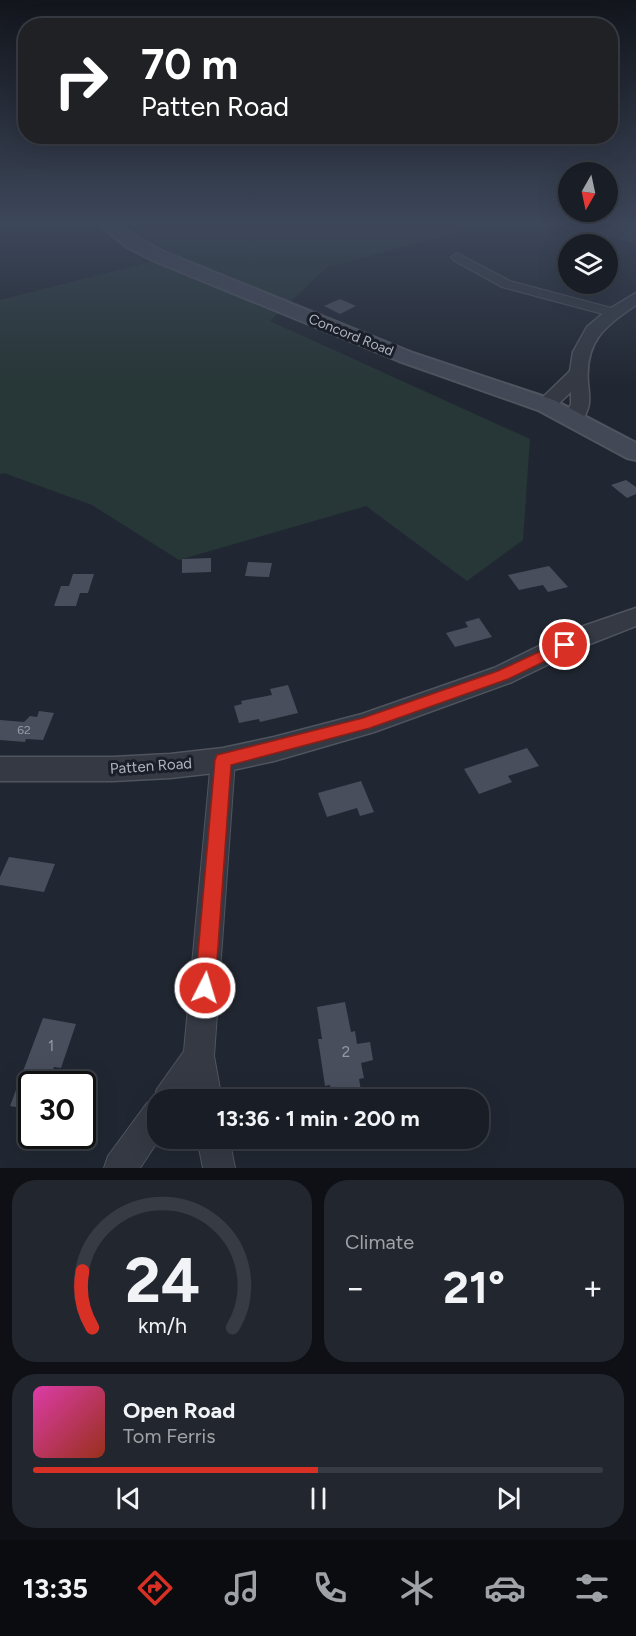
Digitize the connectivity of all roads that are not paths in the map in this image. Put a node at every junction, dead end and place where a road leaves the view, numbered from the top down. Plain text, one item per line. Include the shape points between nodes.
1 (208, 277) edge
2 (492, 277) edge
3 (636, 298) edge
4 (614, 314) junction
5 (579, 372) junction
6 (546, 405) junction
7 (574, 418) junction
8 (636, 453) edge
9 (636, 617) edge
10 (223, 760) junction
11 (0, 769) edge
12 (199, 1056) junction
13 (176, 1089) edge
14 (205, 1089) edge
15 (147, 1130) edge
16 (215, 1149) edge
17 (120, 1168) edge
18 (219, 1168) edge

1 - 6 main road, Concord Road via 405,357
2 - 4 street via 506,284
3 - 4 street
4 - 5 street via 590,332 579,355
5 - 6 street
5 - 7 street via 581,406
6 - 7 main road, Concord Road
7 - 8 main road, Concord Road
9 - 10 street, Patten Road via 581,636 503,675 465,689 316,738
10 - 11 street, Patten Road via 113,770
10 - 12 street
12 - 13 street
12 - 14 street
15 - 17 street
16 - 18 street

